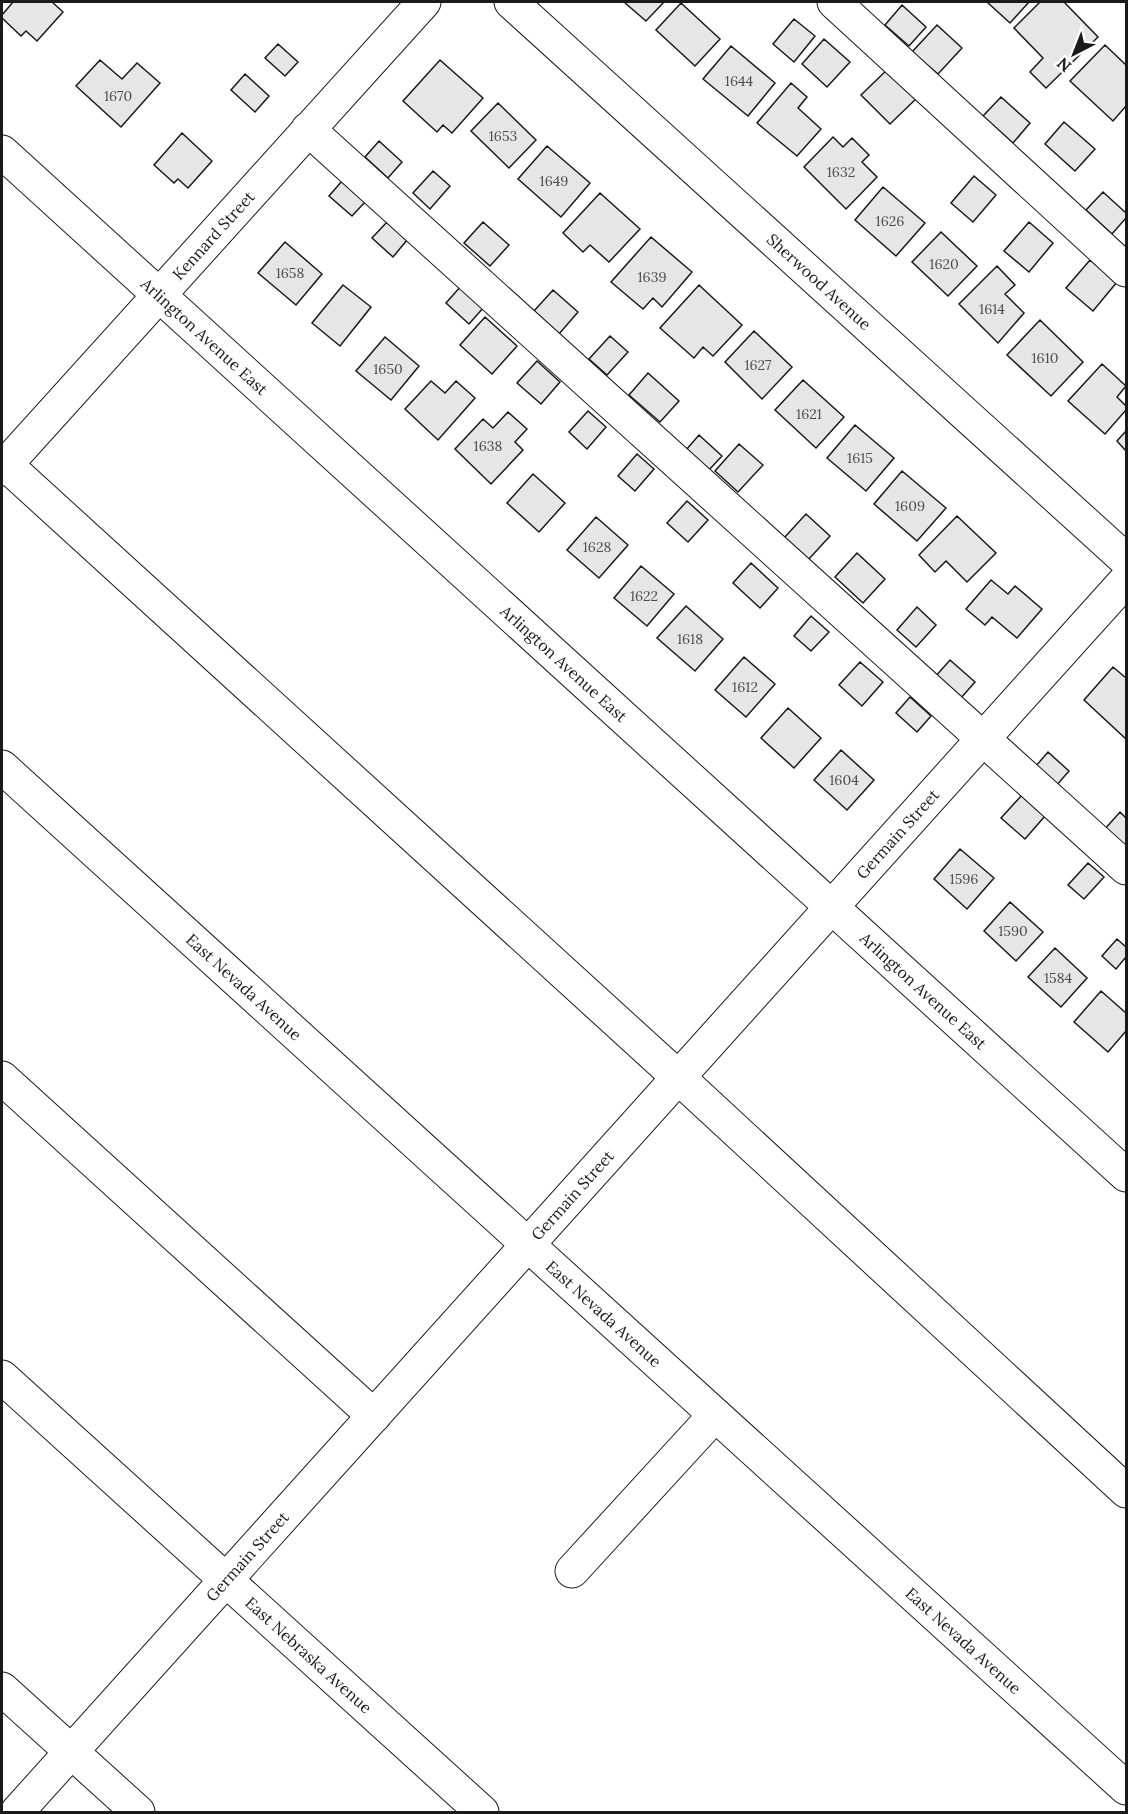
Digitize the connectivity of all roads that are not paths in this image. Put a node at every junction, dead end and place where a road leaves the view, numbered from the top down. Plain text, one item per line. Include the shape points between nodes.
1 (424, 2) edge
2 (511, 2) edge
3 (834, 2) edge
4 (308, 129) junction
5 (2, 152) edge
6 (1126, 270) edge
7 (158, 295) junction
8 (3, 465) edge
9 (1126, 560) edge
10 (1126, 580) edge
11 (984, 739) junction
12 (2, 766) edge
13 (1126, 868) edge
14 (832, 907) junction
15 (2, 1078) edge
16 (679, 1078) junction
17 (1126, 1175) edge
18 (528, 1245) junction
19 (2, 1377) edge
20 (715, 1415) junction
21 (374, 1416) junction
22 (1126, 1491) edge
23 (572, 1571) dead end
24 (226, 1580) junction
25 (2, 1689) edge
26 (71, 1752) junction
27 (1126, 1788) edge
28 (17, 1812) edge
29 (138, 1812) edge
30 (482, 1812) edge

1 - 4 street, Kennard Street
2 - 9 street, Sherwood Avenue
3 - 6 street
4 - 7 street, Kennard Street
4 - 11 street
5 - 7 street, Arlington Avenue East
7 - 8 street, Kennard Street
7 - 14 street, Arlington Avenue East
8 - 16 street
10 - 11 street, Germain Street
11 - 13 street
11 - 14 street, Germain Street
12 - 18 street, East Nevada Avenue
14 - 16 street, Germain Street
14 - 17 street, Arlington Avenue East
15 - 21 street
16 - 18 street, Germain Street
16 - 22 street
18 - 20 street, East Nevada Avenue
18 - 21 street, Germain Street
19 - 24 street, East Nebraska Avenue
20 - 23 street
20 - 27 street, East Nevada Avenue
21 - 24 street, Germain Street
24 - 26 street, Germain Street
24 - 30 street, East Nebraska Avenue
25 - 26 street
26 - 28 street, Germain Street
26 - 29 street

